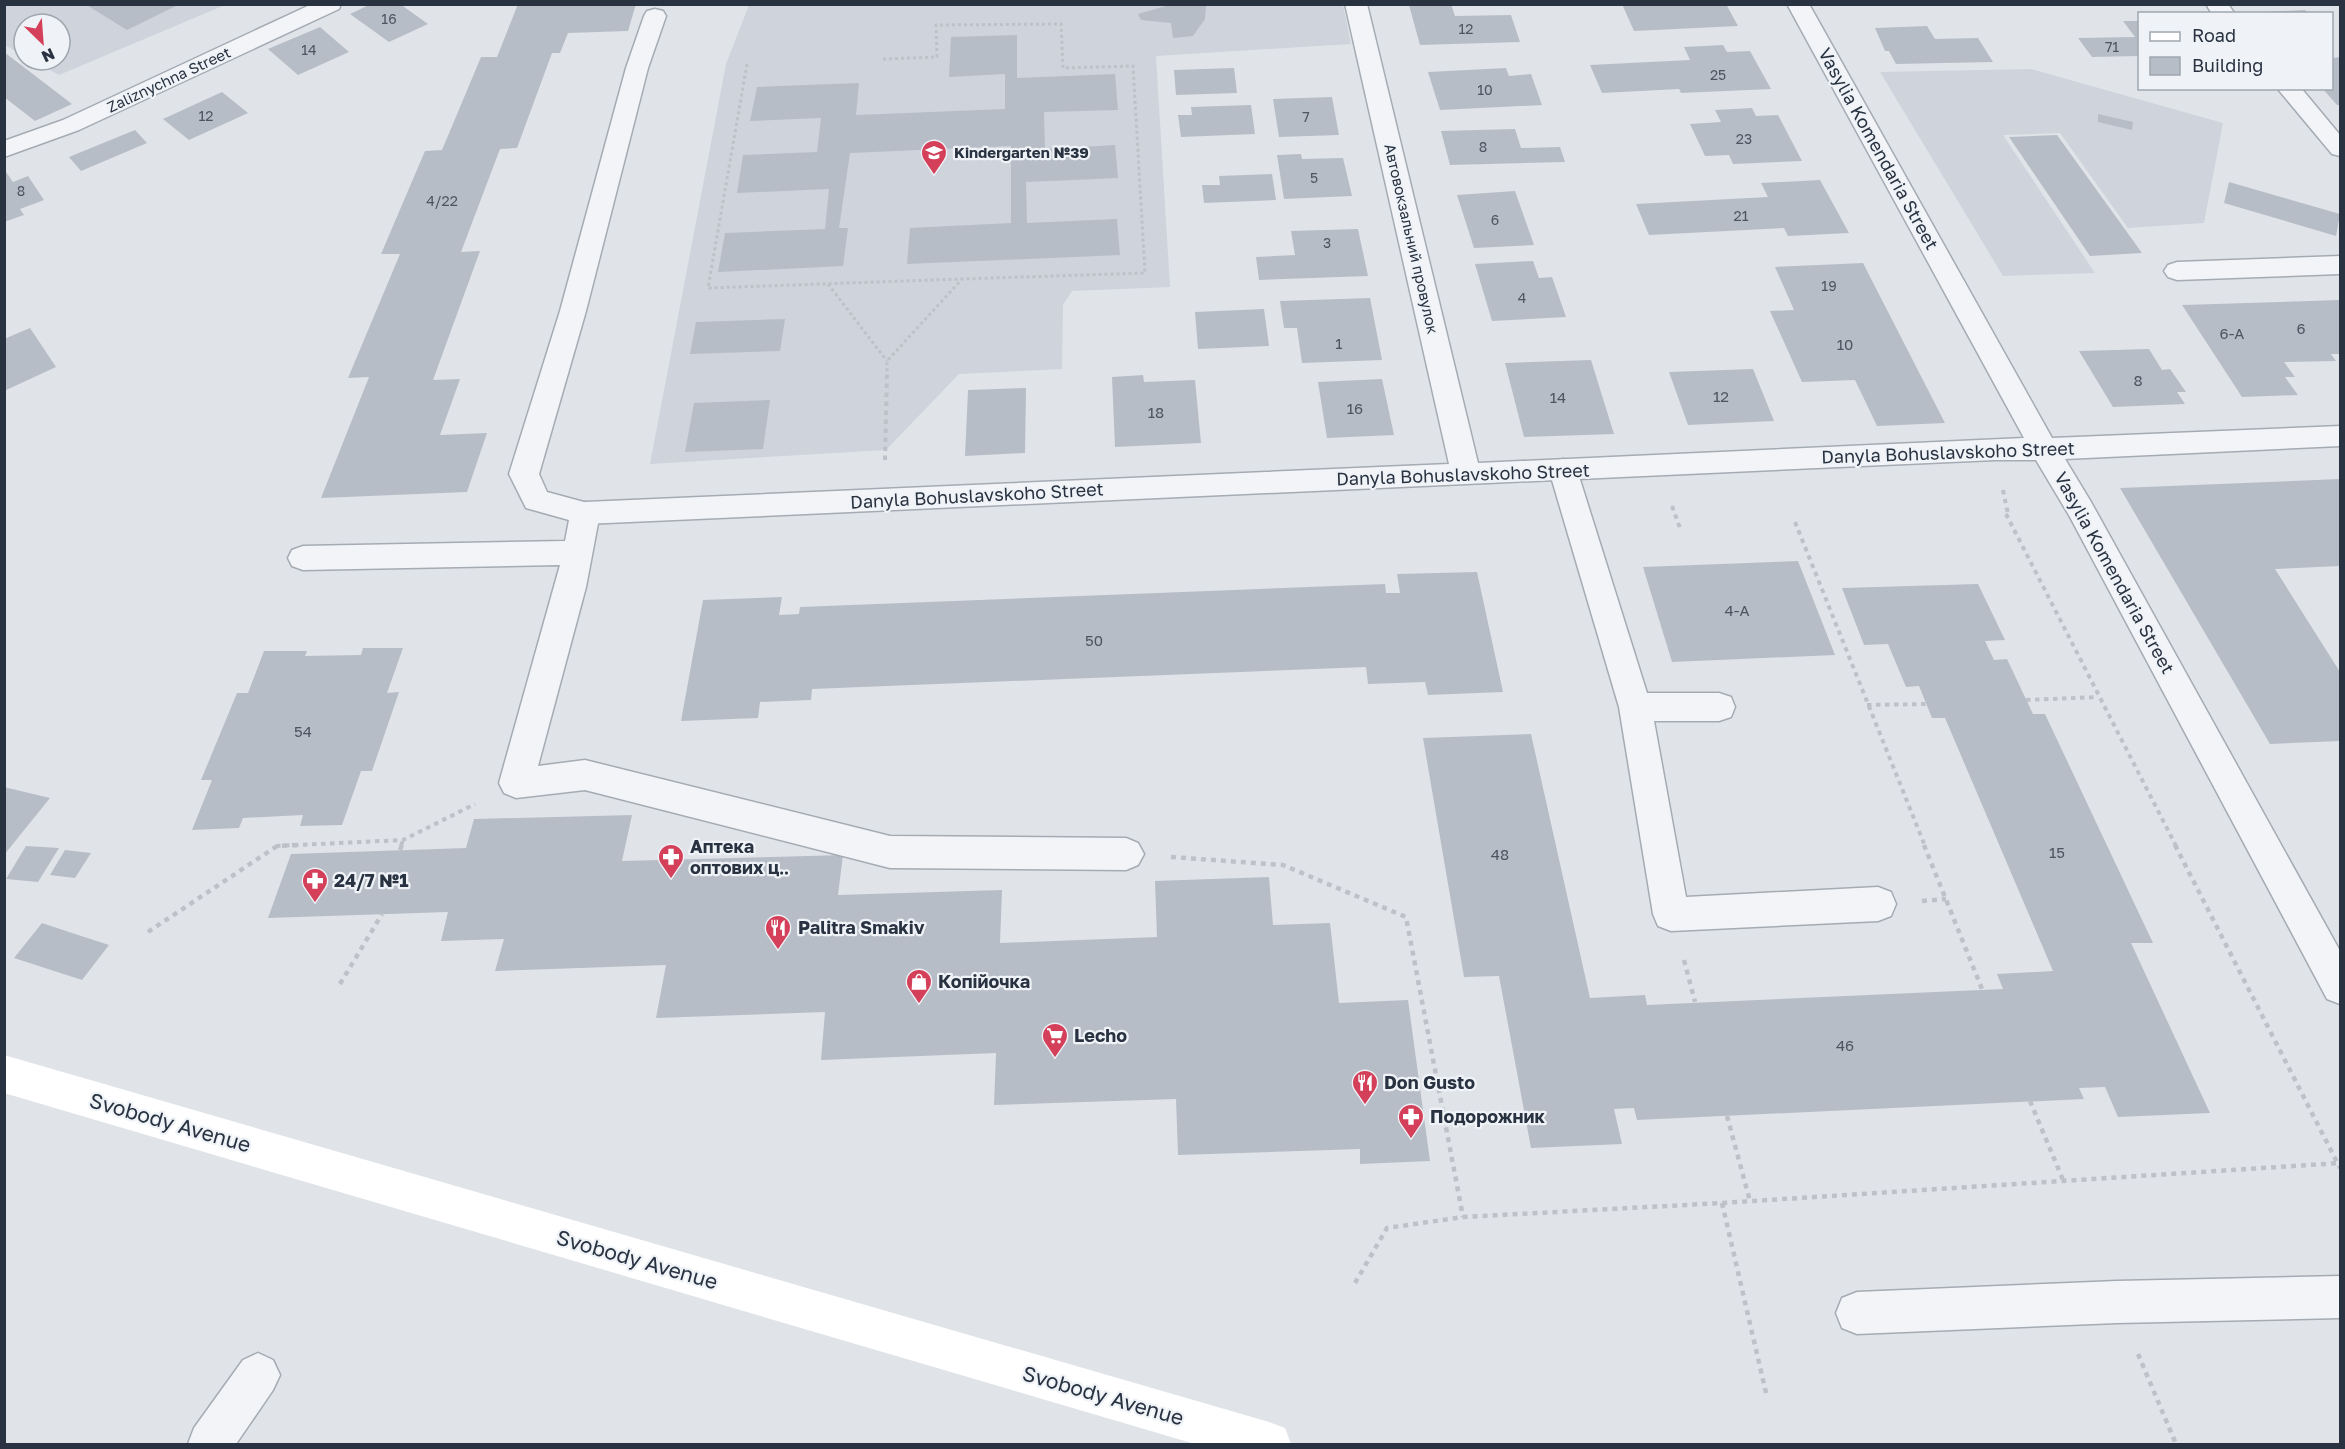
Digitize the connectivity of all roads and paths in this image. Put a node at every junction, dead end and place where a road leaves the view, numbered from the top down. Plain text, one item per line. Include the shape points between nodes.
1 (331, 4) edge
2 (1356, 4) edge
3 (1798, 4) edge
4 (656, 16) dead end
5 (883, 59) dead end
6 (747, 64) dead end
7 (2290, 90) edge
8 (2340, 149) edge
9 (4, 150) edge
10 (2340, 265) edge
11 (2176, 271) dead end
12 (962, 279) junction
13 (828, 284) junction
14 (887, 361) junction
15 (2340, 436) edge
16 (2044, 449) junction
17 (1563, 470) junction
18 (1466, 474) junction
19 (881, 500) junction
20 (585, 513) junction
21 (2006, 514) dead end
22 (1795, 522) dead end
23 (578, 553) junction
24 (303, 558) dead end
25 (2098, 697) junction
26 (2026, 700) dead end
27 (1926, 704) dead end
28 (1867, 705) junction
29 (1635, 707) junction
30 (1719, 707) dead end
31 (516, 783) junction
32 (403, 840) junction
33 (400, 850) dead end
34 (1126, 854) joint
35 (1878, 904) dead end
36 (382, 914) dead end
37 (148, 932) dead end
38 (340, 984) dead end
39 (2340, 986) edge
40 (1982, 990) dead end
41 (4, 1074) edge
42 (2030, 1101) dead end
43 (1726, 1116) dead end
44 (2340, 1165) edge
45 (2063, 1180) junction
46 (1750, 1202) junction
47 (1722, 1203) junction
48 (1463, 1217) junction
49 (1355, 1282) dead end
50 (2340, 1297) edge
51 (2117, 1302) junction
52 (1857, 1312) dead end
53 (258, 1375) dead end
54 (1767, 1397) dead end
55 (210, 1444) edge
56 (1269, 1444) edge
57 (2176, 1444) edge

1 - 9 street, Zaliznychna Street via 71,125
2 - 18 street, Автовокзальний провулок
3 - 16 street, Vasylia Komendaria Street
4 - 20 street, Danyla Bohuslavskoho Street via 637,68 573,311 524,474 536,500
5 - 12 path via 937,57 936,25 1061,24 1063,68 1133,66 1145,273
6 - 13 path via 708,288
7 - 8 street
10 - 11 street
12 - 13 path
12 - 14 path
13 - 14 path
14 - 19 path
15 - 16 street, Danyla Bohuslavskoho Street
16 - 17 street, Danyla Bohuslavskoho Street
16 - 39 street, Vasylia Komendaria Street
17 - 18 street, Danyla Bohuslavskoho Street
17 - 29 street
18 - 19 street, Danyla Bohuslavskoho Street
19 - 20 street, Danyla Bohuslavskoho Street
20 - 23 street
21 - 25 path
22 - 28 path
23 - 24 street
23 - 31 street
25 - 26 path
25 - 44 path
27 - 28 path
28 - 40 path
29 - 30 street
29 - 35 street via 1671,914
31 - 32 path
31 - 34 street via 585,776 890,852
32 - 33 path
32 - 37 path via 277,846
34 - 48 path via 1283,865 1406,918
36 - 38 path
41 - 56 main road, Svobody Avenue
42 - 45 path
43 - 46 path
44 - 45 path
45 - 46 path
46 - 47 path
47 - 48 path
47 - 54 path
48 - 49 path via 1387,1228
50 - 51 street
51 - 52 street
51 - 57 path
53 - 55 street

